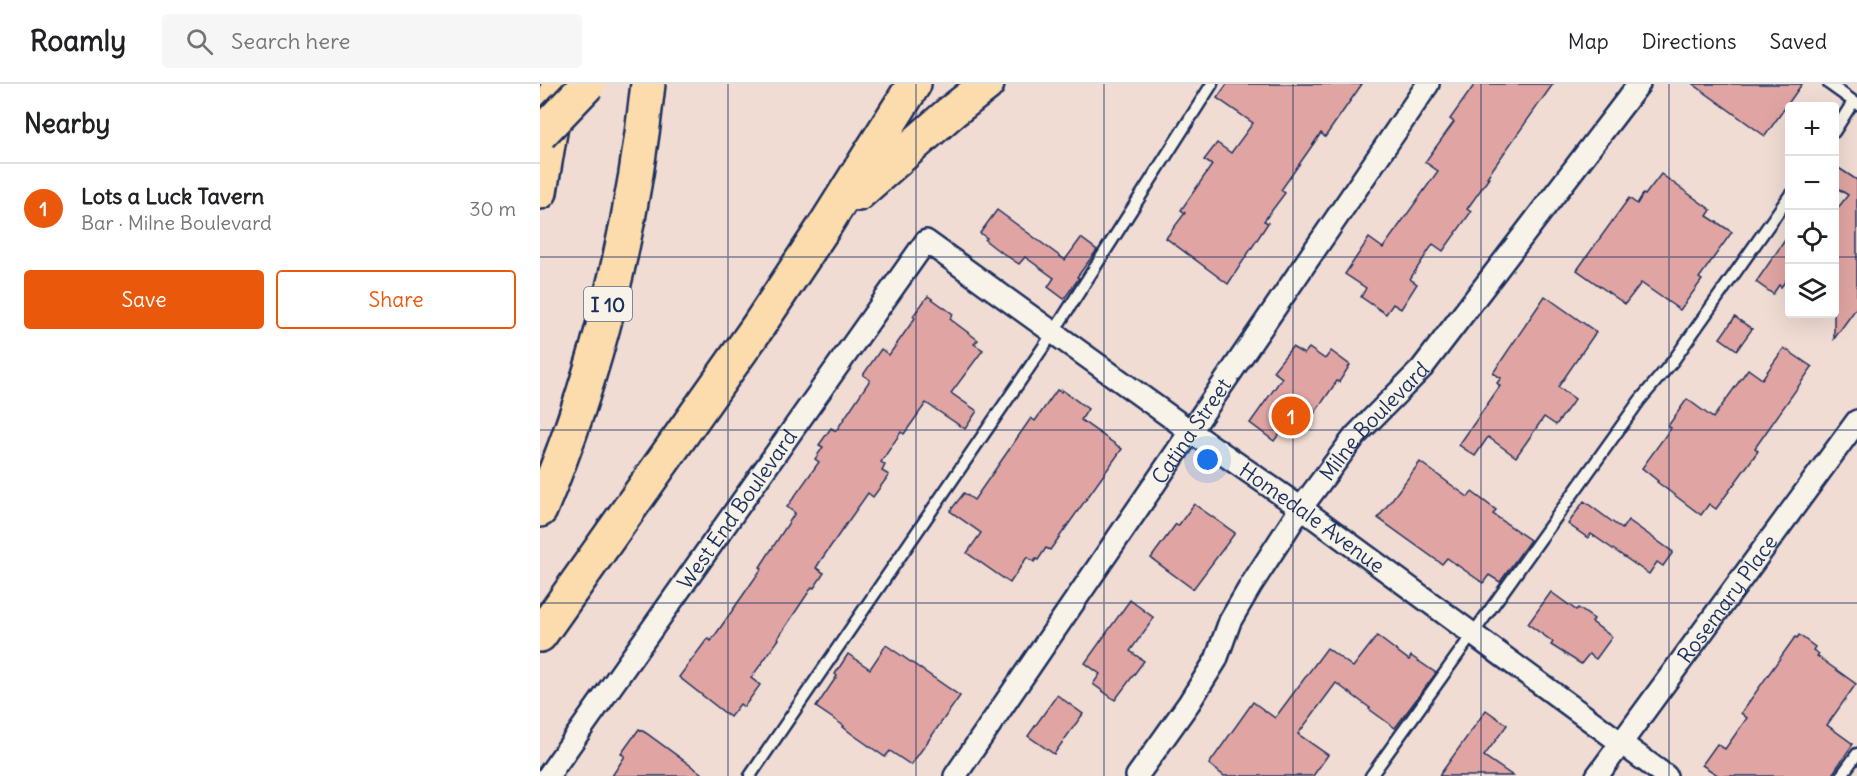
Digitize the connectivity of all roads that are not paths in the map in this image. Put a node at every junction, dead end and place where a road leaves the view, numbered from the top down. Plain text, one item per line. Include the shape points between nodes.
1 (558, 84) edge
2 (588, 84) edge
3 (648, 84) edge
4 (914, 84) edge
5 (987, 84) edge
6 (1212, 84) edge
7 (1428, 84) edge
8 (1639, 84) edge
9 (1829, 84) edge
10 (1855, 103) edge
11 (1839, 125) edge
12 (540, 134) edge
13 (540, 192) edge
14 (1785, 202) edge
15 (824, 227) junction
16 (926, 241) joint
17 (1053, 333) junction
18 (1857, 421) edge
19 (1190, 431) junction
20 (1301, 508) junction
21 (540, 510) edge
22 (1474, 634) junction
23 (540, 635) edge
24 (1620, 742) junction
25 (1857, 754) edge
26 (548, 776) edge
27 (750, 776) edge
28 (955, 776) edge
29 (1137, 776) edge
30 (1371, 776) edge
31 (1597, 776) edge
32 (1666, 776) edge
33 (1841, 776) edge

1 - 13 highway
2 - 12 highway, bridge
3 - 21 highway, I 10 via 622,254 589,373
4 - 15 highway
5 - 15 highway via 876,177
6 - 17 lane
7 - 19 street, Catina Street
8 - 20 street, Milne Boulevard via 1422,368 1355,436
9 - 10 lane
10 - 11 lane
14 - 22 lane
15 - 23 highway
16 - 17 street, Homedale Avenue
16 - 26 street, West End Boulevard
17 - 19 street, Homedale Avenue
17 - 27 lane
18 - 24 street, Rosemary Place
19 - 20 street, Homedale Avenue
19 - 28 street, Catina Street
20 - 22 street, Homedale Avenue
20 - 29 street, Milne Boulevard via 1230,621 1216,660 1190,703
22 - 24 street, Homedale Avenue
22 - 30 lane
24 - 31 street, Rosemary Place
24 - 32 street, Homedale Avenue
25 - 33 lane

